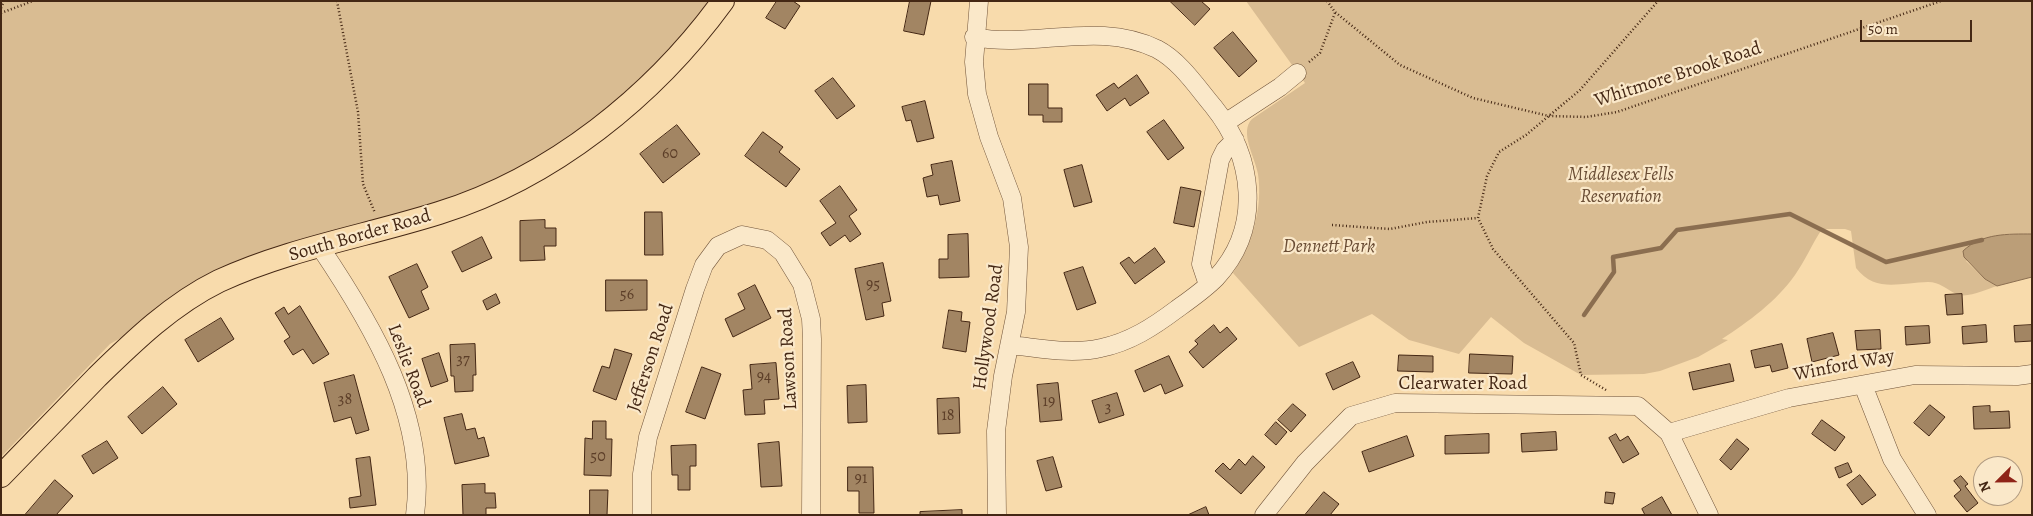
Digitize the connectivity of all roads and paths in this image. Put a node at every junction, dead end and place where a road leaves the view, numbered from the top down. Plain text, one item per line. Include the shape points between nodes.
1 (4, 1) edge
2 (34, 1) edge
3 (337, 1) edge
4 (723, 1) edge
5 (979, 1) edge
6 (1328, 1) edge
7 (1658, 1) edge
8 (1941, 1) edge
9 (1, 8) edge
10 (1335, 12) junction
11 (1, 13) edge
12 (974, 37) junction
13 (1296, 73) joint
14 (1549, 116) junction
15 (1225, 123) junction
16 (1235, 140) junction
17 (1478, 218) junction
18 (1332, 225) dead end
19 (385, 229) junction
20 (742, 235) joint
21 (320, 247) junction
22 (1208, 286) junction
23 (1010, 345) junction
24 (2032, 374) edge
25 (1863, 385) junction
26 (1618, 406) junction
27 (1669, 433) junction
28 (1, 476) edge
29 (414, 515) edge
30 (642, 515) edge
31 (811, 515) edge
32 (997, 515) edge
33 (1264, 515) edge
34 (1709, 515) edge
35 (1927, 515) edge

1 - 9 path
2 - 11 path
3 - 19 path via 358,112 363,184
4 - 19 main road, South Border Road via 702,30 664,71 618,115 570,149 510,184 442,212
5 - 12 street, Hollywood Road
6 - 10 path, Whitmore Brook Road
7 - 14 path via 1580,90
8 - 14 path, Whitmore Brook Road via 1617,112 1586,117
10 - 13 path via 1320,53
10 - 14 path, Whitmore Brook Road via 1400,65 1473,98
12 - 15 street via 995,40 1095,35 1140,42 1172,59
12 - 23 street, Hollywood Road via 974,72 979,104 1008,184 1017,226 1019,283
13 - 15 street
14 - 17 path via 1498,152 1487,176
15 - 16 street
16 - 22 street via 1220,160 1201,264
16 - 22 street via 1242,154 1246,176 1246,217 1232,257
17 - 18 path via 1390,229
17 - 26 path via 1493,249 1574,343 1581,375 1604,387
19 - 21 main road, South Border Road
20 - 30 street, Jefferson Road via 718,246 704,265 698,281 648,437 642,474
20 - 31 street, Lawson Road via 767,240 783,253 806,295 812,349
21 - 28 main road, South Border Road via 219,281 179,304 130,345
21 - 29 street, Leslie Road via 352,294 381,346 401,399 413,446 417,497
22 - 23 street via 1148,330 1102,348 1075,351
23 - 32 street, Hollywood Road via 996,431
24 - 25 street, Winford Way via 1915,375
25 - 27 street, Winford Way via 1790,398
25 - 35 street via 1892,459
26 - 27 street, Clearwater Road via 1638,406
26 - 33 street, Clearwater Road via 1395,403 1351,416 1305,463
27 - 34 street

